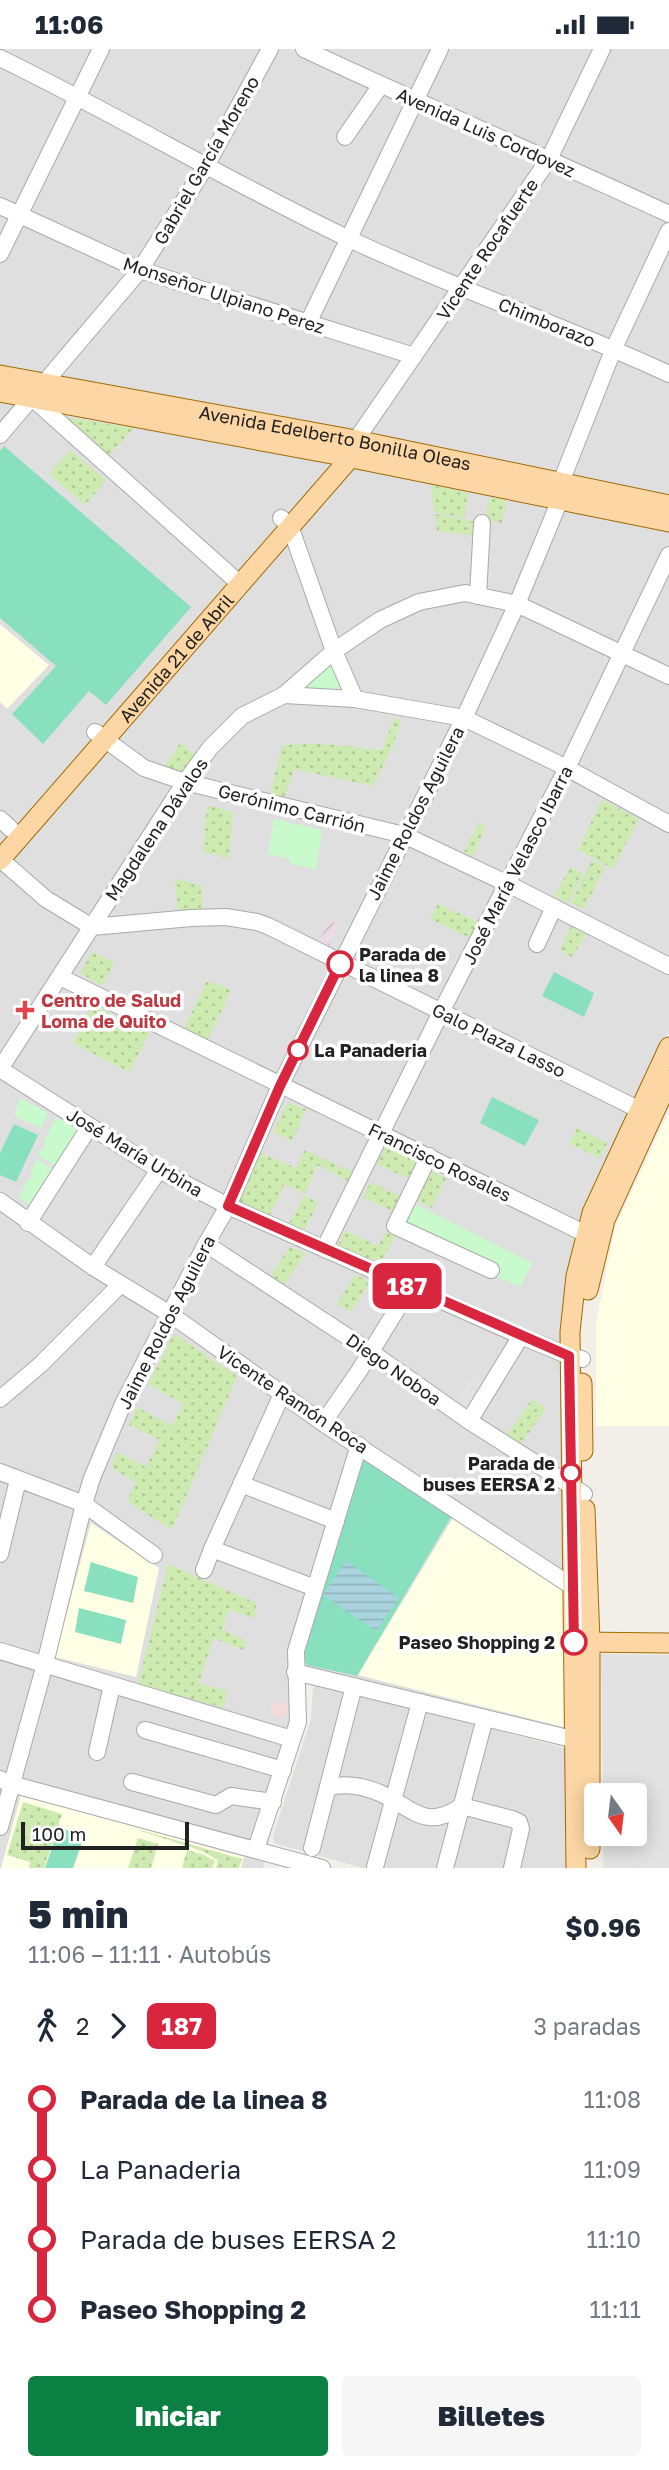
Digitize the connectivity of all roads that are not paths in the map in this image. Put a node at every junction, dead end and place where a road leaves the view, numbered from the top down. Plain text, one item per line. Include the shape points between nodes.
1 (101, 49) edge
2 (270, 49) edge
3 (304, 49) edge
4 (440, 49) edge
5 (602, 49) edge
6 (0, 58) edge
7 (381, 85) junction
8 (76, 95) junction
9 (414, 101) junction
10 (345, 137) dead end
11 (549, 159) junction
12 (206, 166) junction
13 (0, 207) edge
14 (669, 214) edge
15 (19, 215) junction
16 (669, 231) edge
17 (348, 238) junction
18 (0, 254) edge
19 (140, 270) junction
20 (461, 288) junction
21 (308, 323) junction
22 (614, 348) junction
23 (414, 356) junction
24 (669, 374) edge
25 (0, 375) edge
26 (37, 390) junction
27 (0, 391) edge
28 (0, 435) edge
29 (348, 451) junction
30 (560, 491) junction
31 (669, 505) edge
32 (285, 522) junction
33 (669, 522) edge
34 (482, 523) dead end
35 (669, 555) edge
36 (236, 580) junction
37 (478, 596) junction
38 (517, 604) junction
39 (334, 651) junction
40 (621, 654) junction
41 (669, 676) edge
42 (284, 695) junction
43 (355, 699) junction
44 (464, 718) junction
45 (100, 736) junction
46 (567, 768) junction
47 (185, 782) junction
48 (669, 824) edge
49 (4, 830) edge
50 (404, 835) junction
51 (0, 860) edge
52 (508, 884) junction
53 (554, 907) junction
54 (92, 926) junction
55 (537, 944) dead end
56 (341, 962) junction
57 (669, 966) edge
58 (60, 977) junction
59 (442, 1012) junction
60 (669, 1047) edge
61 (0, 1069) edge
62 (669, 1080) edge
63 (280, 1086) junction
64 (646, 1113) junction
65 (90, 1126) junction
66 (383, 1134) junction
67 (429, 1156) junction
68 (159, 1170) junction
69 (0, 1201) edge
70 (228, 1206) junction
71 (28, 1223) junction
72 (593, 1235) junction
73 (206, 1244) junction
74 (324, 1249) junction
75 (93, 1267) junction
76 (491, 1270) dead end
77 (120, 1285) junction
78 (410, 1288) junction
79 (170, 1314) junction
80 (521, 1336) junction
81 (371, 1352) junction
82 (576, 1357) junction
83 (282, 1394) junction
84 (0, 1399) edge
85 (469, 1421) junction
86 (323, 1423) junction
87 (359, 1445) junction
88 (0, 1472) edge
89 (18, 1480) junction
90 (241, 1484) junction
91 (578, 1490) junction
92 (84, 1504) junction
93 (336, 1521) junction
94 (212, 1549) junction
95 (0, 1554) edge
96 (154, 1555) dead end
97 (204, 1570) dead end
98 (315, 1588) junction
99 (580, 1592) junction
100 (582, 1642) junction
101 (669, 1643) edge
102 (0, 1651) edge
103 (45, 1664) junction
104 (295, 1672) junction
105 (112, 1685) junction
106 (354, 1686) junction
107 (420, 1702) junction
108 (485, 1718) junction
109 (145, 1730) dead end
110 (292, 1738) junction
111 (576, 1741) junction
112 (97, 1752) dead end
113 (283, 1770) junction
114 (5, 1781) edge
115 (132, 1782) dead end
116 (328, 1787) junction
117 (392, 1801) junction
118 (273, 1802) junction
119 (462, 1806) junction
120 (0, 1827) edge
121 (312, 1848) dead end
122 (256, 1849) junction
123 (376, 1867) edge
124 (322, 1868) edge
125 (445, 1868) edge
126 (512, 1868) edge
127 (576, 1868) edge
128 (589, 1868) edge

1 - 8 street
2 - 12 street, Gabriel García Moreno
3 - 7 street, Avenida Luis Cordovez
4 - 9 street
5 - 11 street, Vicente Rocafuerte
6 - 8 street, Chimborazo
7 - 9 street, Avenida Luis Cordovez
7 - 10 street
8 - 12 street, Chimborazo
8 - 15 street
9 - 11 street, Avenida Luis Cordovez
9 - 17 street
11 - 14 street, Avenida Luis Cordovez
11 - 20 street, Vicente Rocafuerte
12 - 17 street, Chimborazo
12 - 19 street, Gabriel García Moreno
13 - 15 street, Monseñor Ulpiano Perez
15 - 18 street
15 - 19 street, Monseñor Ulpiano Perez
16 - 22 street, Jaime Roldos Aguilera
17 - 20 street, Chimborazo
17 - 21 street
19 - 21 street, Monseñor Ulpiano Perez
19 - 26 street, Gabriel García Moreno
20 - 22 street, Chimborazo
20 - 23 street, Vicente Rocafuerte
21 - 23 street, Monseñor Ulpiano Perez
22 - 24 street, Chimborazo
22 - 30 street, Jaime Roldos Aguilera
23 - 29 street, Vicente Rocafuerte
25 - 26 main road, Avenida Edelberto Bonilla Oleas
26 - 27 main road, Avenida Edelberto Bonilla Oleas
26 - 28 street, Gabriel García Moreno
26 - 29 main road, Avenida Edelberto Bonilla Oleas
26 - 36 street
29 - 30 main road, Avenida Edelberto Bonilla Oleas
29 - 32 main road, Avenida 21 de Abril
30 - 31 main road, Avenida Edelberto Bonilla Oleas
30 - 33 main road, Avenida Edelberto Bonilla Oleas
30 - 38 street, Jaime Roldos Aguilera
32 - 36 main road, Avenida 21 de Abril
32 - 39 street
34 - 37 street
35 - 40 street, José María Velasco Ibarra
36 - 45 main road, Avenida 21 de Abril
37 - 38 street, Magdalena Dávalos
37 - 39 street, Magdalena Dávalos via 465,593 419,602 380,620
38 - 40 street, Magdalena Dávalos
38 - 44 street, Jaime Roldos Aguilera
39 - 42 street, Magdalena Dávalos
39 - 43 street
40 - 41 street, Magdalena Dávalos
40 - 46 street, José María Velasco Ibarra
42 - 43 street
42 - 47 street, Magdalena Dávalos via 242,716
43 - 44 street
44 - 46 street
44 - 50 street, Jaime Roldos Aguilera
45 - 47 street, Gerónimo Carrión via 144,768
45 - 49 main road, Avenida 21 de Abril
45 - 51 main road, Avenida 21 de Abril
46 - 48 street
46 - 52 street, José María Velasco Ibarra
47 - 50 street, Gerónimo Carrión
47 - 54 street, Magdalena Dávalos
50 - 52 street, Gerónimo Carrión
50 - 56 street, Jaime Roldos Aguilera
51 - 54 street via 46,899
52 - 53 street, Gerónimo Carrión
52 - 59 street, José María Velasco Ibarra
53 - 55 street
53 - 57 street, Gerónimo Carrión
54 - 56 street, Galo Plaza Lasso via 237,919 268,926
54 - 58 street, Magdalena Dávalos
56 - 59 street, Galo Plaza Lasso
56 - 63 street, Jaime Roldos Aguilera
58 - 61 street, Magdalena Dávalos
58 - 63 street, Francisco Rosales
59 - 64 street, Galo Plaza Lasso
59 - 66 street, José María Velasco Ibarra
60 - 64 main road
61 - 65 street, José María Urbina
62 - 64 main road
63 - 66 street, Francisco Rosales
63 - 70 street, Jaime Roldos Aguilera
64 - 72 main road via 618,1190
65 - 68 street, José María Urbina
65 - 71 street
66 - 67 street, Francisco Rosales
66 - 74 street, José María Velasco Ibarra
67 - 72 street, Francisco Rosales
67 - 76 street via 395,1226
68 - 70 street, José María Urbina
68 - 75 street
69 - 71 street, Vicente Ramón Roca
70 - 73 street, Jaime Roldos Aguilera
70 - 74 street, José María Urbina
71 - 75 street, Vicente Ramón Roca
72 - 82 main road
73 - 79 street, Jaime Roldos Aguilera
73 - 81 street, Diego Noboa
74 - 78 street, José María Urbina
75 - 77 street, Vicente Ramón Roca
77 - 79 street, Vicente Ramón Roca
77 - 84 street
78 - 80 street, José María Urbina
78 - 81 street
79 - 83 street, Vicente Ramón Roca
79 - 92 street, Jaime Roldos Aguilera via 123,1403
80 - 82 street, José María Urbina
80 - 85 street
81 - 85 street, Diego Noboa
81 - 86 street
82 - 91 main road
83 - 86 street, Vicente Ramón Roca
83 - 90 street
85 - 91 street, Diego Noboa
86 - 87 street, Vicente Ramón Roca
87 - 93 street
87 - 99 street, Vicente Ramón Roca
88 - 89 street
89 - 92 street
89 - 95 street
90 - 93 street
90 - 94 street
91 - 99 main road
92 - 96 street
92 - 103 street, Jaime Roldos Aguilera
93 - 98 street
94 - 97 street
94 - 98 street
98 - 104 street via 296,1651
99 - 100 main road
100 - 101 main road
100 - 111 main road
100 - 128 main road
102 - 103 street
103 - 105 street
103 - 114 street, Jaime Roldos Aguilera
104 - 106 street
104 - 110 street via 299,1714
105 - 110 street
105 - 112 street
106 - 107 street
106 - 116 street
107 - 108 street
107 - 117 street
108 - 111 street
108 - 119 street
109 - 113 street
110 - 113 street
111 - 127 main road
113 - 118 street
114 - 120 street, Jaime Roldos Aguilera
114 - 122 street
115 - 118 street via 216,1805 231,1796
116 - 117 street via 363,1788
116 - 121 street
117 - 119 street via 433,1818 446,1817
117 - 123 street
118 - 122 street
119 - 125 street
119 - 126 street via 519,1822 522,1829
122 - 124 street

